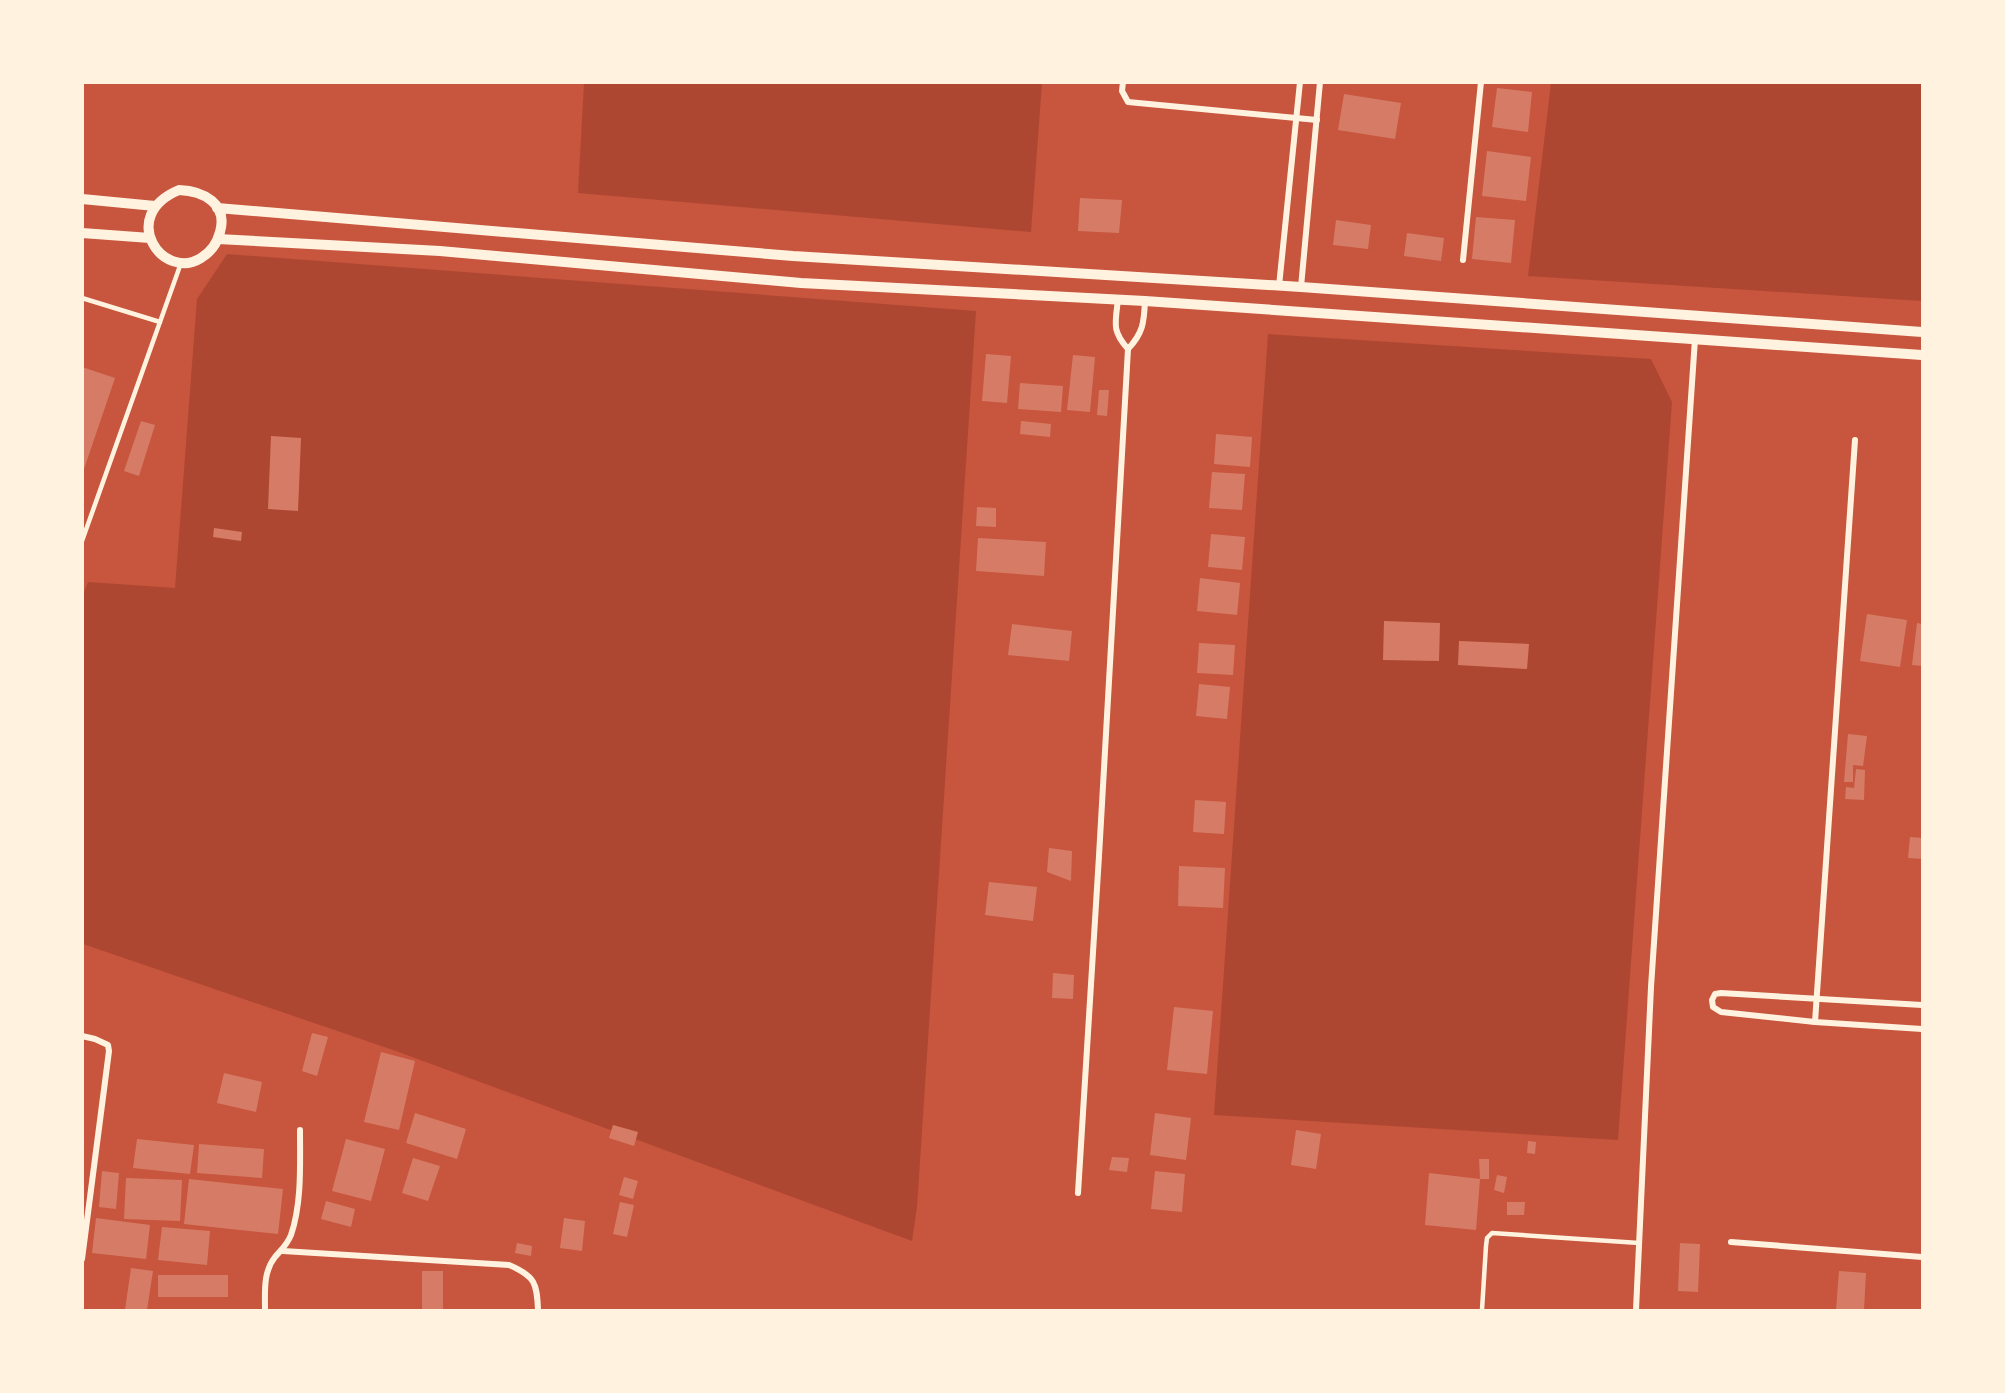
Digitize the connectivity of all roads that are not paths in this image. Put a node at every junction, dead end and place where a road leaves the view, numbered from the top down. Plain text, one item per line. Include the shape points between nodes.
1 (1123, 82) edge
2 (1300, 82) edge
3 (1320, 82) edge
4 (1481, 82) edge
5 (1297, 118) junction
6 (1317, 120) junction
7 (82, 199) edge
8 (155, 206) junction
9 (217, 208) junction
10 (82, 232) edge
11 (150, 238) junction
12 (218, 239) junction
13 (1463, 260) dead end
14 (181, 263) junction
15 (1279, 286) junction
16 (1301, 287) junction
17 (82, 298) edge
18 (1118, 300) junction
19 (1146, 302) junction
20 (160, 322) junction
21 (1923, 332) edge
22 (1695, 338) junction
23 (1128, 349) junction
24 (1923, 355) edge
25 (1855, 440) dead end
26 (82, 541) edge
27 (1817, 1000) junction
28 (1923, 1005) edge
29 (1815, 1022) junction
30 (1923, 1029) edge
31 (82, 1036) edge
32 (300, 1130) dead end
33 (1078, 1193) dead end
34 (1731, 1242) dead end
35 (1639, 1243) junction
36 (282, 1251) junction
37 (1923, 1257) edge
38 (82, 1259) edge
39 (265, 1311) edge
40 (538, 1311) edge
41 (1482, 1311) edge
42 (1636, 1311) edge

1 - 5 street via 1122,91 1128,102
2 - 5 street
3 - 6 street
4 - 13 street
5 - 6 street
5 - 15 street
6 - 16 street
7 - 8 street
8 - 9 street via 166,196 187,190 207,197
8 - 11 street
9 - 12 street via 222,219
9 - 15 street via 794,256
10 - 11 street
11 - 14 street via 167,259
12 - 14 street via 210,252 196,261
12 - 18 street via 440,251 801,283
14 - 20 lane
15 - 16 street
16 - 21 street
17 - 20 lane
18 - 19 street
18 - 23 street via 1118,338
19 - 22 street
19 - 23 street via 1144,323
20 - 26 lane
22 - 24 street
22 - 35 street via 1651,987
23 - 33 street
25 - 27 street
27 - 28 street
27 - 29 street
27 - 29 street via 1721,993 1712,1000 1713,1007 1721,1012
29 - 30 street
31 - 38 street via 108,1045
32 - 36 street via 299,1192 291,1236
34 - 37 street
35 - 41 lane via 1492,1233 1486,1246
35 - 42 street
36 - 39 street via 267,1270
36 - 40 street via 509,1265 526,1273 535,1284

